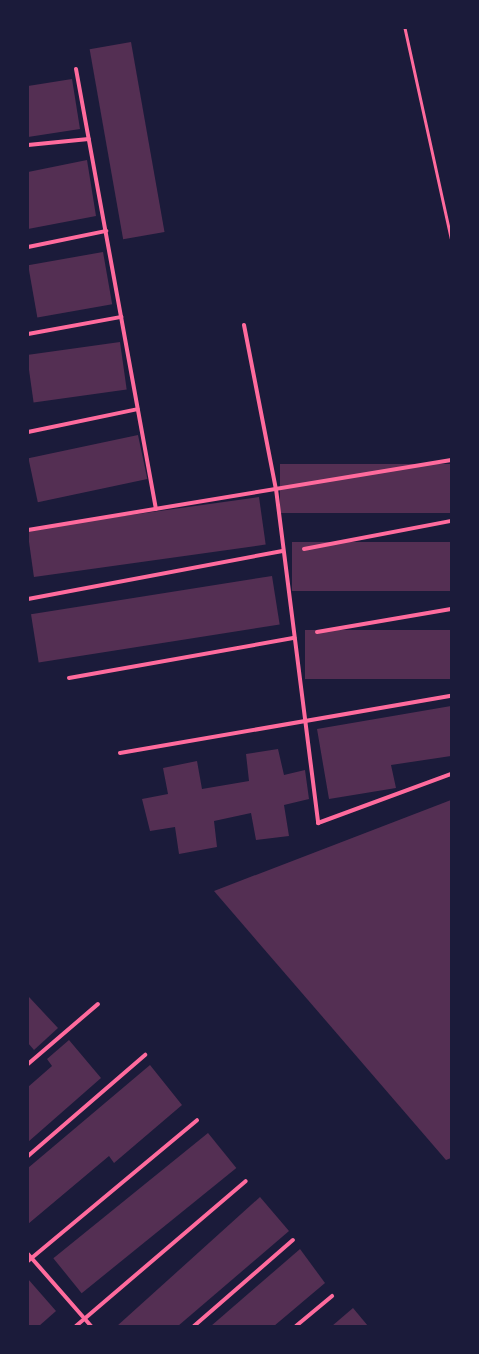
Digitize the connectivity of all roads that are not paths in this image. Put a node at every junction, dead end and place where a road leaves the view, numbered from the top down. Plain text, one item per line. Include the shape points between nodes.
1 (76, 69) dead end
2 (89, 139) junction
3 (28, 145) edge
4 (106, 231) junction
5 (28, 248) edge
6 (121, 317) junction
7 (244, 325) dead end
8 (28, 334) edge
9 (138, 409) junction
10 (28, 432) edge
11 (451, 460) edge
12 (276, 489) junction
13 (156, 509) junction
14 (451, 521) edge
15 (28, 530) edge
16 (304, 549) dead end
17 (283, 551) junction
18 (28, 599) edge
19 (451, 609) edge
20 (316, 632) dead end
21 (294, 638) junction
22 (69, 678) dead end
23 (451, 696) edge
24 (304, 722) junction
25 (120, 753) dead end
26 (451, 774) edge
27 (98, 1004) dead end
28 (145, 1055) dead end
29 (28, 1064) edge
30 (197, 1120) dead end
31 (28, 1156) edge
32 (246, 1181) dead end
33 (293, 1240) dead end
34 (29, 1258) edge
35 (332, 1296) dead end
36 (84, 1319) junction
37 (76, 1326) edge
38 (91, 1326) edge
39 (194, 1326) edge
40 (296, 1326) edge

1 - 2 street
2 - 3 street
2 - 4 street
4 - 5 street
4 - 6 street
6 - 8 street
6 - 9 street
7 - 12 street
9 - 10 street
9 - 13 street
11 - 12 street
12 - 13 street
12 - 17 street
13 - 15 street
14 - 16 street
17 - 18 street
17 - 21 street
19 - 20 street
21 - 22 street
21 - 24 street
23 - 24 street
24 - 25 street
24 - 26 street via 318,823
27 - 29 street
28 - 31 street
30 - 34 street
32 - 36 street
33 - 39 street
34 - 36 street
35 - 40 street
36 - 37 street
36 - 38 street

